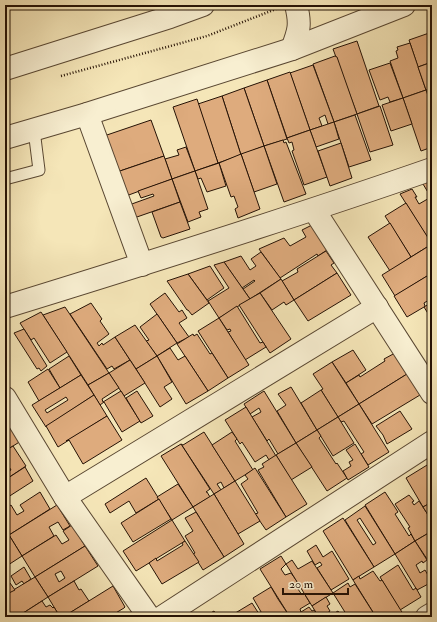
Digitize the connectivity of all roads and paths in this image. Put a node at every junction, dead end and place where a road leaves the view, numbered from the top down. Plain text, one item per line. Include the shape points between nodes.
1 (203, 5) edge
2 (404, 5) edge
3 (288, 6) edge
4 (167, 11) edge
5 (292, 49) junction
6 (5, 69) edge
7 (58, 77) dead end
8 (87, 114) junction
9 (34, 130) junction
10 (5, 138) edge
11 (432, 169) edge
12 (5, 180) edge
13 (314, 210) junction
14 (142, 265) junction
15 (5, 307) edge
16 (376, 307) junction
17 (432, 393) edge
18 (5, 398) edge
19 (432, 442) edge
20 (65, 496) junction
21 (432, 614) edge
22 (150, 617) edge
23 (162, 617) edge
24 (427, 617) edge

1 - 4 street
2 - 5 street
3 - 5 street via 299,18 298,34
3 - 7 path via 208,36
4 - 6 street
5 - 8 street
8 - 9 street
8 - 14 street
9 - 10 street
9 - 12 lane via 39,170
11 - 13 street
13 - 14 street
13 - 16 street
14 - 15 street
16 - 17 street
16 - 20 street
18 - 20 street
19 - 23 street
20 - 22 street
21 - 24 street

